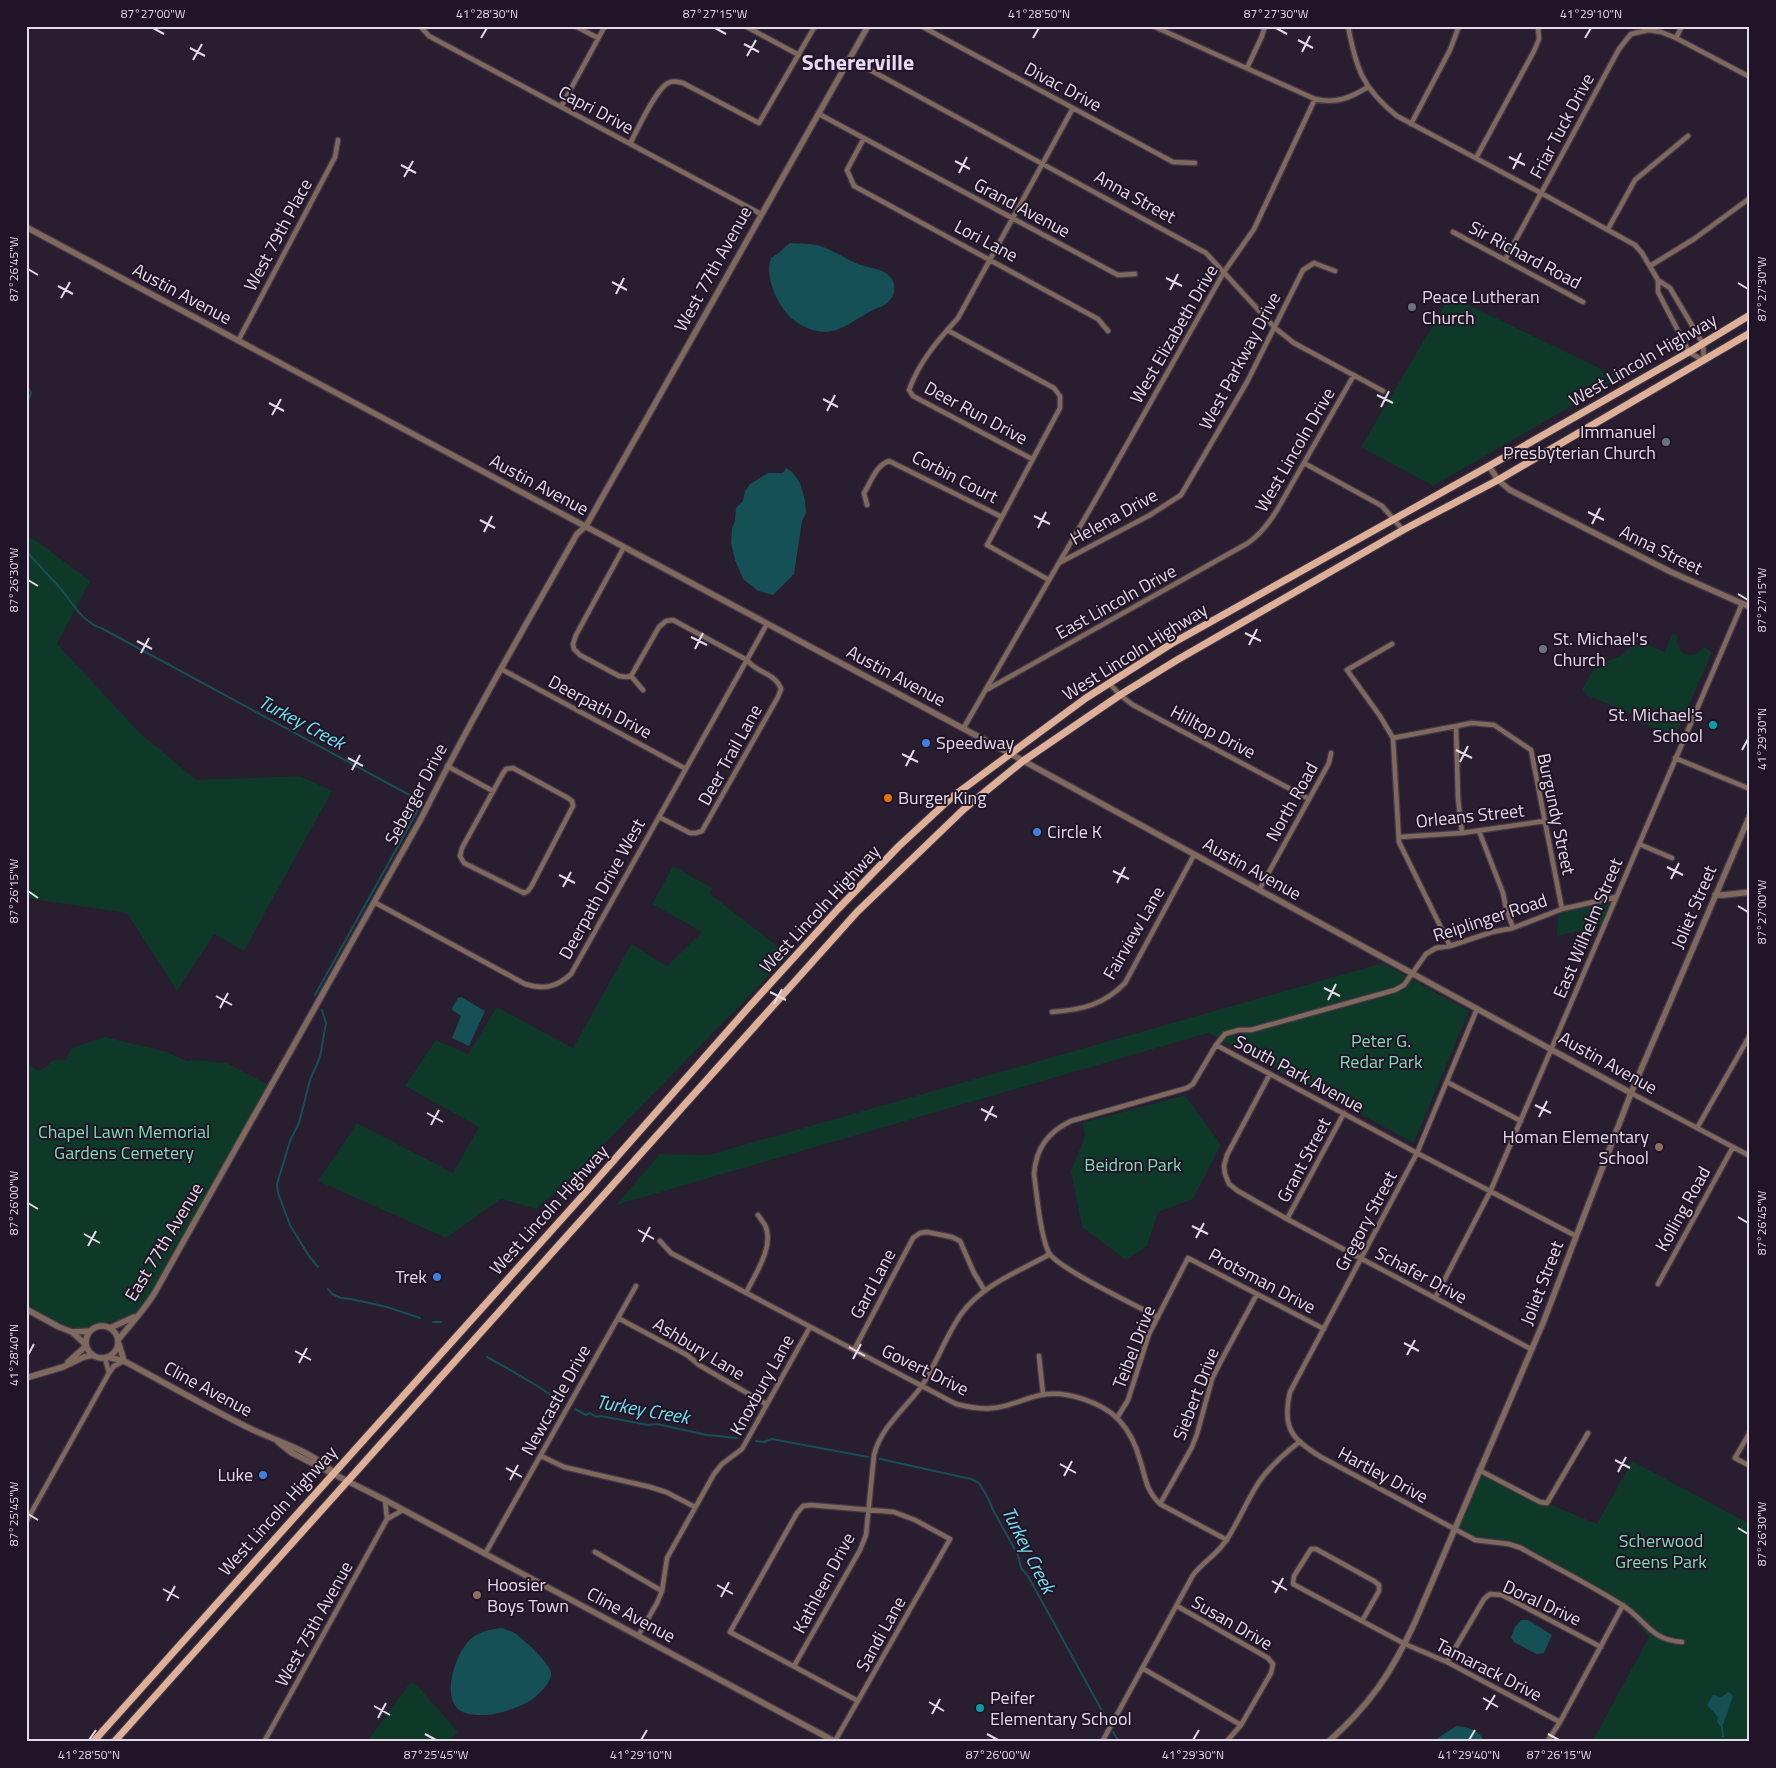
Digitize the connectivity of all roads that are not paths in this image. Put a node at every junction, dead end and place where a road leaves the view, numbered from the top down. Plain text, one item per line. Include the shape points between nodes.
1 (420, 26) edge
2 (575, 26) edge
3 (605, 26) edge
4 (745, 26) edge
5 (815, 26) edge
6 (868, 26) edge
7 (920, 26) edge
8 (1153, 26) edge
9 (1265, 26) edge
10 (1348, 26) edge
11 (1458, 26) edge
12 (1538, 26) edge
13 (1682, 26) edge
14 (1160, 28) edge
15 (598, 38) junction
16 (1676, 38) junction
17 (798, 56) junction
18 (850, 60) junction
19 (1248, 68) junction
20 (1750, 77) edge
21 (1368, 87) junction
22 (1315, 99) junction
23 (561, 107) junction
24 (1073, 108) junction
25 (819, 114) junction
26 (1410, 124) junction
27 (1688, 136) dead end
28 (864, 138) junction
29 (338, 140) dead end
30 (630, 144) junction
31 (1476, 158) junction
32 (1042, 163) junction
33 (1195, 163) dead end
34 (1542, 193) junction
35 (1750, 198) edge
36 (762, 214) junction
37 (1013, 218) junction
38 (26, 227) edge
39 (1608, 229) junction
40 (1454, 232) dead end
41 (990, 259) junction
42 (1505, 260) junction
43 (1650, 266) junction
44 (1335, 271) dead end
45 (1224, 272) junction
46 (1135, 274) dead end
47 (1658, 280) junction
48 (1583, 302) dead end
49 (1750, 315) edge
50 (1275, 328) junction
51 (947, 330) junction
52 (1108, 330) dead end
53 (1750, 333) edge
54 (238, 341) junction
55 (1703, 344) junction
56 (1689, 352) junction
57 (1704, 361) junction
58 (1354, 375) junction
59 (1383, 391) dead end
60 (1032, 459) junction
61 (1304, 463) junction
62 (1489, 466) junction
63 (1498, 480) junction
64 (1181, 495) joint
65 (867, 505) dead end
66 (1002, 517) junction
67 (1394, 520) junction
68 (586, 526) junction
69 (1403, 530) junction
70 (1258, 536) joint
71 (624, 547) junction
72 (1059, 562) junction
73 (1048, 580) junction
74 (1742, 604) junction
75 (1750, 607) edge
76 (767, 624) junction
77 (1392, 644) dead end
78 (747, 660) junction
79 (501, 669) junction
80 (631, 676) junction
81 (1109, 683) junction
82 (643, 690) dead end
83 (987, 690) junction
84 (1120, 695) junction
85 (1456, 726) junction
86 (963, 729) junction
87 (1393, 738) junction
88 (1009, 753) junction
89 (1331, 753) dead end
90 (1676, 758) junction
91 (1023, 761) junction
92 (447, 766) junction
93 (686, 769) junction
94 (1750, 789) edge
95 (493, 791) junction
96 (1309, 799) junction
97 (1750, 815) edge
98 (659, 817) junction
99 (1545, 821) junction
100 (1479, 831) junction
101 (1462, 833) junction
102 (1399, 837) junction
103 (1639, 844) junction
104 (1194, 855) junction
105 (1672, 858) dead end
106 (1259, 890) junction
107 (1750, 892) edge
108 (1715, 895) junction
109 (1616, 897) junction
110 (374, 902) junction
111 (1562, 909) junction
112 (1513, 928) junction
113 (1450, 946) junction
114 (1412, 973) junction
115 (1477, 1009) junction
116 (1052, 1012) dead end
117 (1750, 1035) edge
118 (1216, 1045) junction
119 (1551, 1049) junction
120 (1270, 1074) junction
121 (276, 1077) joint
122 (1447, 1082) junction
123 (1631, 1093) junction
124 (1344, 1113) junction
125 (1522, 1121) junction
126 (1697, 1128) junction
127 (1733, 1147) junction
128 (1417, 1154) junction
129 (1750, 1156) edge
130 (1490, 1192) junction
131 (758, 1215) dead end
132 (1287, 1219) junction
133 (1576, 1236) junction
134 (660, 1241) dead end
135 (1050, 1254) junction
136 (1188, 1258) joint
137 (1362, 1259) junction
138 (1658, 1284) dead end
139 (636, 1286) dead end
140 (985, 1291) junction
141 (746, 1292) junction
142 (1257, 1294) junction
143 (1435, 1298) junction
144 (26, 1309) edge
145 (136, 1316) junction
146 (1158, 1317) junction
147 (618, 1318) junction
148 (810, 1327) junction
149 (110, 1328) junction
150 (1324, 1329) junction
151 (90, 1331) junction
152 (72, 1332) junction
153 (118, 1342) junction
154 (86, 1345) junction
155 (1532, 1349) junction
156 (854, 1350) junction
157 (93, 1355) junction
158 (1039, 1356) dead end
159 (106, 1358) junction
160 (124, 1361) junction
161 (63, 1367) junction
162 (109, 1373) junction
163 (26, 1378) edge
164 (922, 1386) junction
165 (1043, 1394) junction
166 (766, 1404) junction
167 (1117, 1418) junction
168 (1750, 1432) edge
169 (1588, 1433) dead end
170 (1299, 1442) junction
171 (540, 1456) junction
172 (1750, 1466) edge
173 (1479, 1470) junction
174 (333, 1473) junction
175 (347, 1480) junction
176 (385, 1500) junction
177 (1160, 1504) junction
178 (695, 1507) junction
179 (870, 1509) junction
180 (403, 1510) junction
181 (387, 1519) junction
182 (26, 1522) edge
183 (1454, 1529) junction
184 (1227, 1540) junction
185 (595, 1552) dead end
186 (485, 1554) junction
187 (662, 1590) junction
188 (1623, 1605) junction
189 (1177, 1606) junction
190 (1362, 1620) junction
191 (638, 1636) junction
192 (1682, 1642) dead end
193 (1405, 1644) junction
194 (1601, 1647) junction
195 (1447, 1662) junction
196 (794, 1666) junction
197 (1142, 1668) junction
198 (858, 1701) junction
199 (1560, 1722) junction
200 (1241, 1725) junction
201 (93, 1742) edge
202 (114, 1742) edge
203 (264, 1742) edge
204 (835, 1742) edge
205 (1102, 1742) edge
206 (1226, 1742) edge
207 (1328, 1742) edge
208 (1547, 1742) edge

1 - 23 street, Capri Drive via 429,36
2 - 15 street
3 - 15 street
4 - 17 street
5 - 17 street
6 - 18 street, West 77th Avenue
7 - 24 street, Divac Drive
8 - 14 street
9 - 19 street
10 - 21 street via 1354,55
11 - 26 street via 1450,50
12 - 31 street via 1539,39 1534,51
13 - 16 street
14 - 19 street
15 - 23 street
16 - 20 street
16 - 34 street, Friar Tuck Drive via 1649,30 1631,34 1619,48
17 - 30 street via 760,123 684,83 672,81 658,92
18 - 25 street, West 77th Avenue
18 - 32 street, Anna Street
19 - 22 street
21 - 22 street via 1338,101
21 - 26 street via 1381,103
22 - 45 street, West Elizabeth Drive via 1254,229
23 - 30 street, Capri Drive
24 - 32 street
24 - 33 street, Divac Drive via 1174,162
25 - 28 street, Grand Avenue
25 - 36 street, West 77th Avenue
26 - 31 street
27 - 39 street via 1635,180
28 - 37 street, Grand Avenue
28 - 41 street, Lori Lane via 847,170 854,186
29 - 54 street, West 79th Place via 334,157
30 - 36 street, Capri Drive
31 - 34 street
32 - 37 street
32 - 45 street, Anna Street via 1206,253
34 - 39 street
34 - 42 street, Friar Tuck Drive
35 - 43 street
36 - 68 street, West 77th Avenue
37 - 41 street
37 - 46 street, Grand Avenue via 1118,275
38 - 54 street, Austin Avenue
39 - 43 street via 1635,245
40 - 42 street, Sir Richard Road
41 - 51 street via 958,318
41 - 52 street, Lori Lane via 1098,318
42 - 48 street, Sir Richard Road
43 - 47 street
44 - 50 street, West Parkway Drive via 1314,263 1303,270
45 - 50 street, Anna Street
45 - 72 street, West Elizabeth Drive
47 - 55 street via 1670,288
47 - 56 street via 1658,292
49 - 55 main road, West Lincoln Highway
50 - 58 street, Anna Street via 1294,344
50 - 64 street, West Parkway Drive
51 - 60 street via 1054,388 1060,396 1060,408
51 - 60 street, Deer Run Drive via 933,345 909,390 913,396
53 - 57 main road, West Lincoln Highway
54 - 68 street, Austin Avenue
55 - 56 main road, West Lincoln Highway
55 - 57 street
56 - 57 street
56 - 62 main road, West Lincoln Highway
57 - 63 main road, West Lincoln Highway
58 - 59 street, Anna Street
58 - 61 street, West Lincoln Drive
60 - 66 street
61 - 67 street via 1382,506
61 - 70 street, West Lincoln Drive via 1268,525
62 - 63 street, Anna Street
62 - 67 main road, West Lincoln Highway
63 - 69 main road, West Lincoln Highway
63 - 74 street, Anna Street via 1510,490 1645,559
64 - 72 street, Helena Drive via 1150,515
65 - 66 street, Corbin Court via 864,493 878,468 889,461
66 - 73 street via 987,545
67 - 69 street
67 - 81 main road, West Lincoln Highway via 1171,644
68 - 71 street, Austin Avenue
68 - 79 street, Seberger Drive via 577,534
69 - 84 main road, West Lincoln Highway
70 - 83 street, East Lincoln Drive
71 - 76 street, Austin Avenue
71 - 80 street via 573,644 580,655 620,676
72 - 73 street, West Elizabeth Drive
73 - 83 street, West Elizabeth Drive
74 - 75 street, Anna Street
74 - 90 street, East Wilhelm Street
76 - 78 street, Deerpath Drive West
76 - 86 street, Austin Avenue
77 - 87 street via 1347,670
78 - 80 street via 673,620 659,627
78 - 93 street, Deerpath Drive West
78 - 98 street, Deer Trail Lane via 779,684 778,697 764,722 702,830 690,833
79 - 92 street, Seberger Drive
79 - 93 street, Deerpath Drive
80 - 82 street
81 - 84 street, Hilltop Drive
81 - 88 main road, West Lincoln Highway
83 - 86 street, West Elizabeth Drive
84 - 91 main road, West Lincoln Highway
84 - 96 street, Hilltop Drive
85 - 87 street, Burgundy Street
85 - 99 street, Burgundy Street via 1472,723 1494,725 1531,750
85 - 101 street
86 - 88 street, Austin Avenue
87 - 102 street
88 - 91 street, Austin Avenue
88 - 174 main road, West Lincoln Highway via 952,796 838,909
89 - 96 street, North Road via 1329,763
90 - 94 street
90 - 103 street, East Wilhelm Street
91 - 104 street, Austin Avenue
91 - 175 main road, West Lincoln Highway via 964,809 857,912
92 - 95 street
92 - 110 street, Seberger Drive
93 - 98 street, Deerpath Drive West
95 - 95 street via 506,769 513,768 572,801 573,806 531,887 524,893 464,863 460,856
96 - 106 street, North Road
97 - 108 street, Joliet Street
98 - 110 street, Deerpath Drive West via 571,974 554,986 545,988 525,984
99 - 100 street, Orleans Street
99 - 111 street, Burgundy Street
100 - 101 street, Orleans Street
100 - 112 street
101 - 102 street, Orleans Street
102 - 113 street
103 - 105 street
103 - 109 street, East Wilhelm Street
104 - 106 street, Austin Avenue
104 - 116 street, Fairview Lane via 1116,992 1104,1001 1069,1011
106 - 114 street, Austin Avenue
107 - 108 street
108 - 123 street, Joliet Street
109 - 111 street, Reiplinger Road
109 - 119 street, East Wilhelm Street
110 - 121 street, Seberger Drive
111 - 112 street, Reiplinger Road
112 - 113 street, Reiplinger Road
113 - 114 street, Reiplinger Road via 1436,948 1426,954
114 - 115 street, Austin Avenue
114 - 118 street, Reiplinger Road via 1404,986 1395,990 1251,1030 1231,1031
115 - 119 street, Austin Avenue
115 - 122 street, Gregory Street
117 - 126 street
118 - 120 street, South Park Avenue
118 - 135 street, South Park Avenue via 1193,1084 1187,1088 1071,1121 1049,1135 1035,1164 1034,1174 1045,1243
119 - 123 street, Austin Avenue
119 - 125 street, East Wilhelm Street
120 - 124 street, South Park Avenue
120 - 132 street, Schafer Drive via 1224,1166 1229,1184
121 - 145 street, East 77th Avenue via 154,1294
122 - 125 street
122 - 128 street, Gregory Street
123 - 126 street, Austin Avenue
123 - 133 street, Joliet Street
124 - 128 street, South Park Avenue
124 - 132 street, Grant Street
125 - 130 street, East Wilhelm Street
126 - 127 street, Austin Avenue
127 - 129 street, Austin Avenue
127 - 138 street, Kolling Road
128 - 130 street, South Park Avenue
128 - 137 street, Gregory Street
130 - 133 street, South Park Avenue
130 - 143 street, East Wilhelm Street
131 - 141 street via 768,1237 765,1253
132 - 137 street, Schafer Drive
133 - 155 street, Joliet Street
134 - 141 street, Govert Drive via 671,1253
135 - 140 street, Kathleen Drive
135 - 146 street via 1072,1271
136 - 142 street, Protsman Drive
136 - 146 street, Teibel Drive
137 - 143 street, Schafer Drive
137 - 150 street, Gregory Street
139 - 147 street, Newcastle Drive
140 - 156 street, Gard Lane via 960,1241 933,1233 920,1233 913,1238
140 - 164 street, Kathleen Drive via 962,1313
141 - 148 street, Govert Drive
142 - 150 street, Protsman Drive
142 - 177 street, Siebert Drive via 1220,1361 1192,1447
143 - 155 street, Schafer Drive
144 - 152 street
145 - 149 street, East 77th Avenue
145 - 153 street, East 77th Avenue
146 - 167 street, Teibel Drive via 1142,1353 1128,1400
147 - 166 street, Ashbury Lane via 687,1355
147 - 171 street, Newcastle Drive
148 - 156 street, Govert Drive
148 - 166 street, Knoxbury Lane
149 - 151 street via 100,1326
149 - 153 street via 116,1333
150 - 170 street, Gregory Street via 1290,1392 1286,1408 1292,1433
151 - 152 street
151 - 154 street
152 - 154 street
153 - 159 street via 114,1353
153 - 160 street
154 - 157 street
154 - 161 street
155 - 173 street, Joliet Street
156 - 164 street, Govert Drive
157 - 159 street
157 - 161 street
158 - 165 street
159 - 160 street, Cline Avenue
159 - 162 street
160 - 162 street
160 - 174 street, Cline Avenue via 323,1463
161 - 163 street
162 - 182 street
164 - 165 street, Govert Drive via 956,1404 972,1408 994,1408
164 - 179 street, Kathleen Drive via 886,1428 877,1444
165 - 167 street, Govert Drive via 1081,1398
166 - 178 street, Knoxbury Lane via 742,1450 722,1464
167 - 177 street, Govert Drive via 1128,1430 1151,1495
168 - 172 street via 1735,1458
169 - 173 street via 1547,1503
170 - 183 street, Hartley Drive
170 - 184 street via 1271,1466 1258,1483
171 - 178 street via 564,1468 666,1492
171 - 186 street, Newcastle Drive
173 - 183 street, Joliet Street
174 - 175 street, Cline Avenue
174 - 201 main road, West Lincoln Highway
175 - 176 street, Cline Avenue
175 - 202 main road, West Lincoln Highway
176 - 180 street, Cline Avenue
176 - 181 street
177 - 184 street, Govert Drive
178 - 187 street, Knoxbury Lane via 667,1558
179 - 196 street, Kathleen Drive via 860,1550
179 - 196 street via 803,1506 730,1632
179 - 198 street, Sandi Lane via 894,1512 950,1539
180 - 181 street
180 - 186 street, Cline Avenue
181 - 203 street, West 75th Avenue
183 - 188 street, Hartley Drive via 1475,1540 1521,1548
183 - 193 street, Joliet Street
184 - 189 street via 1193,1575
185 - 187 street
186 - 191 street, Cline Avenue
187 - 191 street, Knoxbury Lane
188 - 192 street, Hartley Drive via 1656,1635
188 - 194 street
189 - 197 street
189 - 200 street, Susan Drive via 1268,1658 1273,1664
190 - 190 street, Tamarack Drive via 1293,1584 1294,1576 1312,1549 1379,1585 1379,1591
190 - 193 street, Tamarack Drive
191 - 204 street, Cline Avenue
193 - 195 street, Tamarack Drive
193 - 207 street, Joliet Street via 1369,1700
194 - 195 street, Doral Drive via 1502,1595 1490,1594
194 - 199 street
195 - 199 street, Tamarack Drive
196 - 198 street
197 - 200 street
197 - 205 street
198 - 204 street, Sandi Lane
199 - 208 street
200 - 206 street

